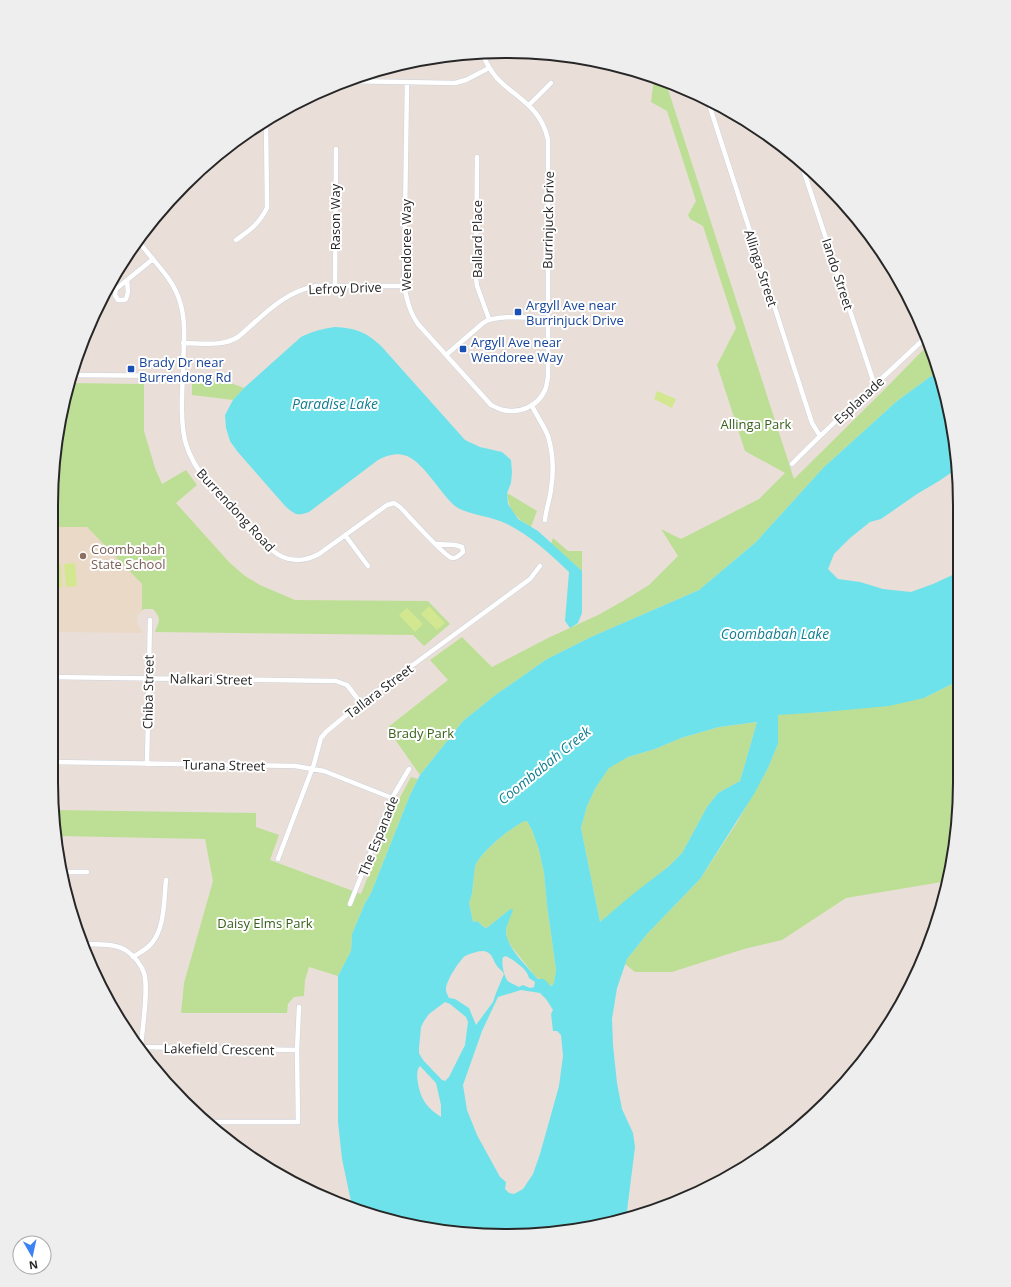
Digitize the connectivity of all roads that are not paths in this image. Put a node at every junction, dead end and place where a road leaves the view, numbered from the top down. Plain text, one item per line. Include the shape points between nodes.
1 (485, 59) edge
2 (489, 68) junction
3 (363, 82) edge
4 (407, 83) junction
5 (551, 83) dead end
6 (529, 105) junction
7 (710, 108) edge
8 (266, 128) edge
9 (336, 149) dead end
10 (477, 157) dead end
11 (804, 172) edge
12 (236, 240) dead end
13 (142, 245) edge
14 (153, 259) junction
15 (127, 282) dead end
16 (335, 286) junction
17 (404, 286) junction
18 (547, 318) junction
19 (489, 319) junction
20 (922, 341) edge
21 (183, 343) junction
22 (446, 355) junction
23 (78, 375) edge
24 (183, 376) junction
25 (875, 386) junction
26 (532, 406) junction
27 (820, 436) junction
28 (792, 464) dead end
29 (545, 520) dead end
30 (345, 535) junction
31 (436, 544) junction
32 (368, 566) dead end
33 (540, 566) dead end
34 (150, 620) dead end
35 (58, 676) edge
36 (148, 678) junction
37 (361, 703) junction
38 (58, 762) edge
39 (146, 764) junction
40 (311, 768) junction
41 (409, 770) dead end
42 (392, 798) junction
43 (278, 859) dead end
44 (68, 872) edge
45 (87, 872) dead end
46 (166, 880) dead end
47 (350, 904) dead end
48 (89, 944) edge
49 (133, 957) junction
50 (299, 1007) dead end
51 (141, 1042) edge
52 (145, 1047) edge
53 (297, 1050) junction
54 (215, 1122) edge

1 - 2 street, Burrinjuck Drive
2 - 4 street via 461,82
2 - 6 street, Burrinjuck Drive via 501,83
3 - 4 street
4 - 17 street, Wendoree Way
5 - 6 street
6 - 18 street, Burrinjuck Drive via 542,121 548,140
7 - 27 street, Allinga Street via 812,423
8 - 12 street via 267,208 254,227
9 - 16 street, Rason Way
10 - 19 street, Ballard Place via 476,278
11 - 25 street, Iando Street
13 - 14 street, Burrendong Road
14 - 15 street
14 - 21 street, Burrendong Road via 171,281 178,295 182,310
16 - 17 street, Lefroy Drive
16 - 21 street, Lefroy Drive via 312,287 287,296 229,342
17 - 22 street, Wendoree Way via 414,319
18 - 19 street
18 - 26 street, Burrinjuck Drive via 546,389
19 - 22 street
20 - 25 street, Esplanade
21 - 24 street, Burrendong Road
22 - 26 street, Wendoree Way via 491,405 511,411
23 - 24 street
24 - 30 street, Burrendong Road via 183,426 192,461 202,476 267,547 282,557 300,560 319,554
25 - 27 street, Esplanade
26 - 29 street via 547,435 552,452 551,490
27 - 28 street, Esplanade
30 - 31 street, Burrendong Road via 387,505 394,503 400,506
30 - 32 street
31 - 31 street, Burrendong Road via 459,545 463,552 452,558
33 - 37 street, Tallara Street via 530,579
34 - 36 street, Chiba Street
35 - 36 street, Nalkari Street
36 - 37 street, Nalkari Street via 336,681 347,685
36 - 39 street, Chiba Street
37 - 40 street, Tallara Street via 321,738
38 - 39 street, Turana Street
39 - 40 street, Turana Street
40 - 42 street, Turana Street
40 - 43 street, Tallara Street
41 - 42 street, The Espanade
42 - 47 street, The Espanade
44 - 45 street
46 - 49 street via 157,937 150,946
48 - 49 street via 118,947
49 - 51 street via 144,974 146,984
50 - 53 street
52 - 53 street, Lakefield Crescent
53 - 54 street via 298,1122

